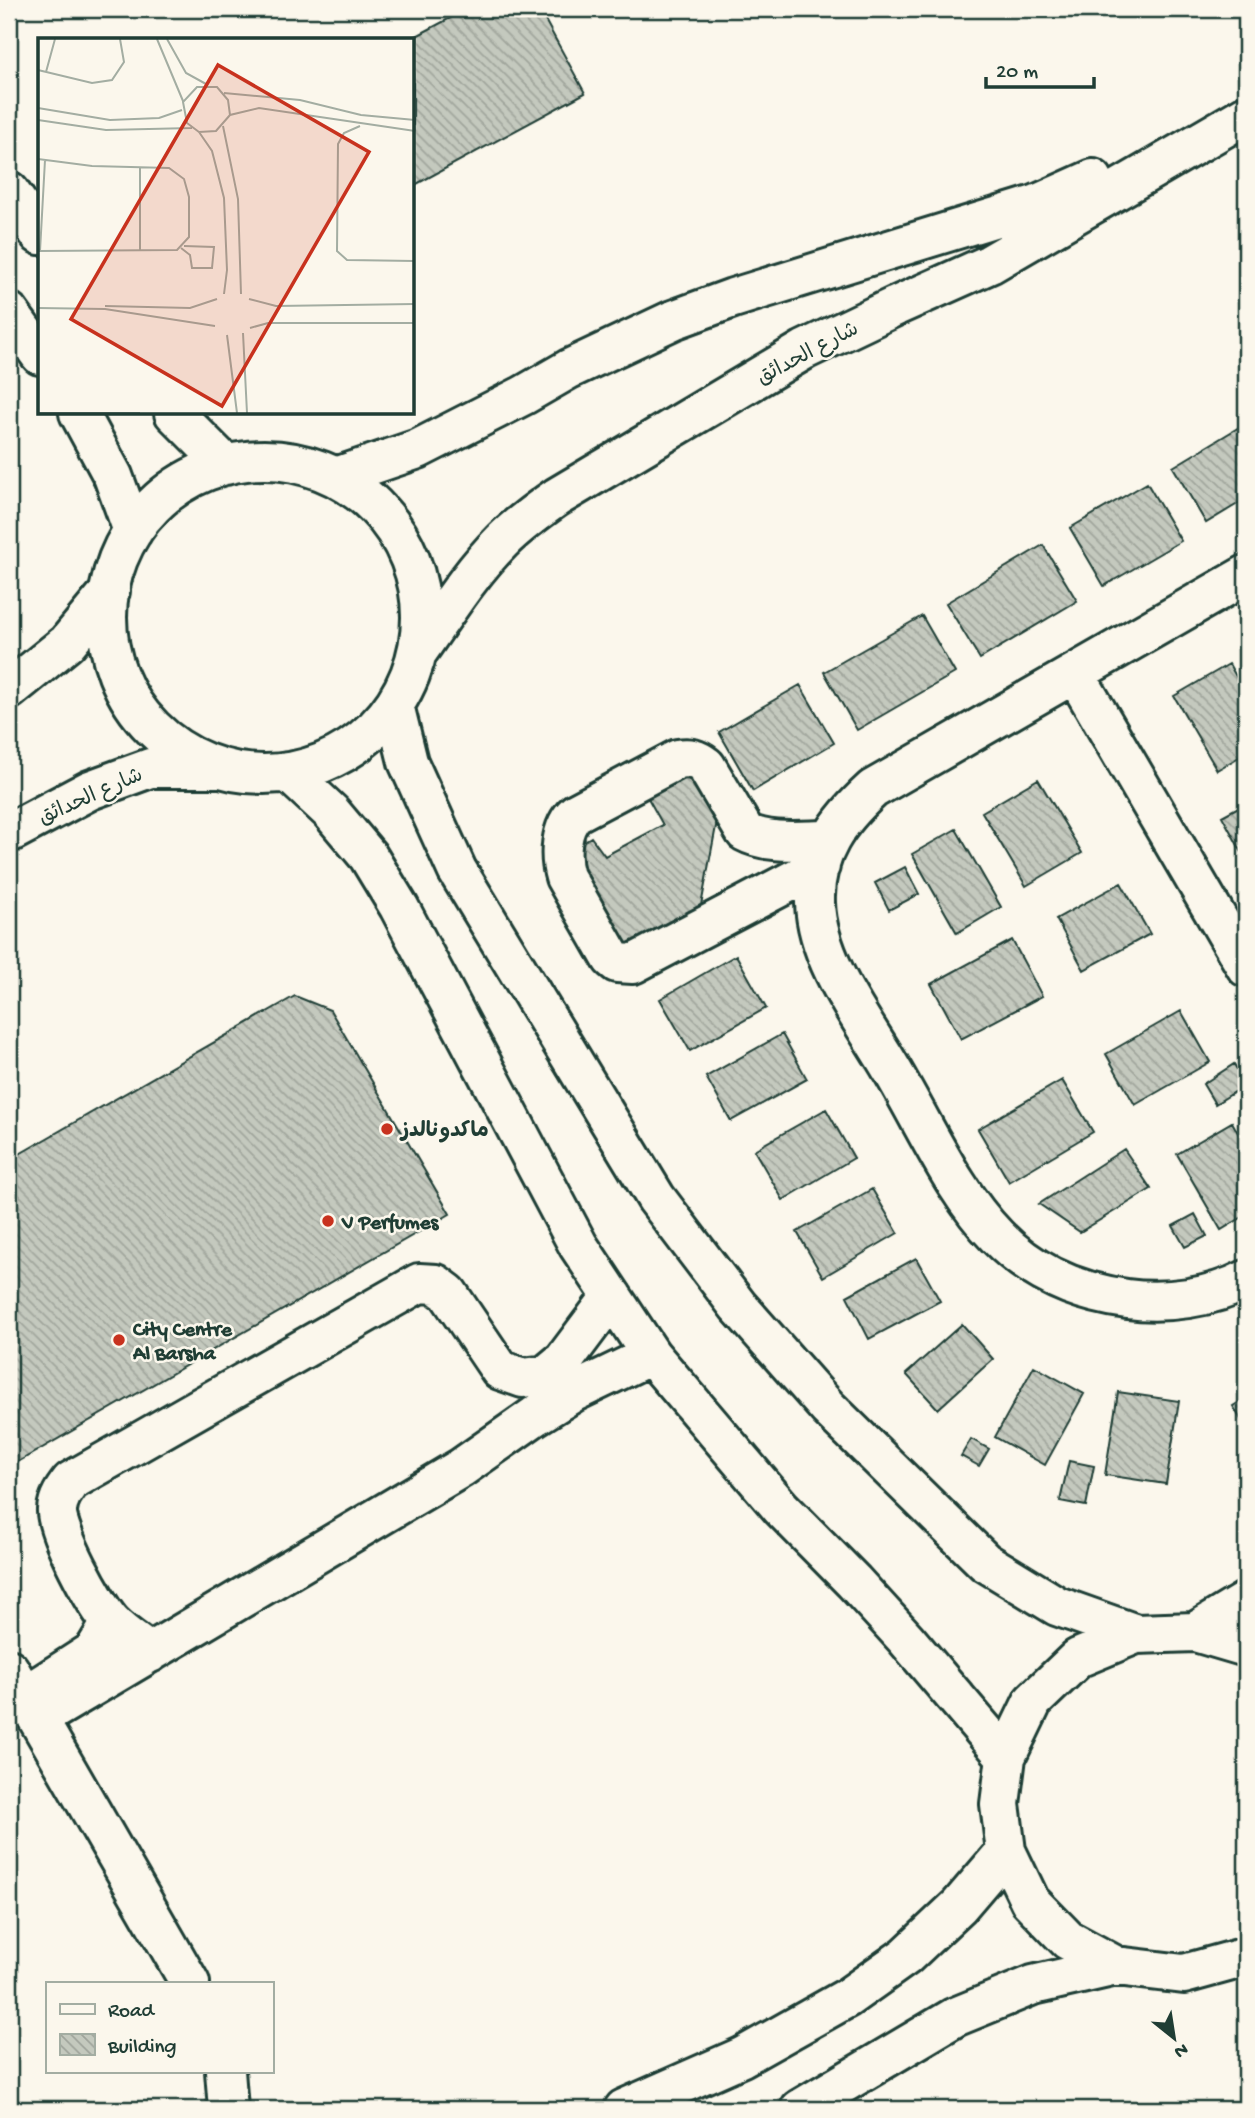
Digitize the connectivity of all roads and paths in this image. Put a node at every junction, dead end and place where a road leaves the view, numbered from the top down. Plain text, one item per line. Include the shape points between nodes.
1 (1246, 91) edge
2 (1246, 115) edge
3 (9, 191) edge
4 (38, 232) edge
5 (9, 312) edge
6 (38, 352) edge
7 (80, 415) edge
8 (176, 415) edge
9 (226, 465) junction
10 (336, 477) junction
11 (133, 531) junction
12 (1246, 575) edge
13 (110, 591) junction
14 (417, 653) junction
15 (1074, 674) junction
16 (9, 690) edge
17 (394, 705) junction
18 (217, 768) junction
19 (288, 772) junction
20 (9, 833) edge
21 (824, 853) junction
22 (1246, 967) edge
23 (1246, 1280) edge
24 (612, 1296) junction
25 (651, 1355) junction
26 (1246, 1601) edge
27 (111, 1623) junction
28 (1195, 1632) junction
29 (1136, 1634) junction
30 (1246, 1647) edge
31 (150, 1653) junction
32 (24, 1695) edge
33 (1006, 1756) junction
34 (1006, 1851) junction
35 (1246, 1957) edge
36 (1116, 1966) junction
37 (189, 1982) edge
38 (225, 2072) edge
39 (228, 2109) edge
40 (624, 2109) edge
41 (800, 2109) edge

1 - 10 street via 1083,185 1012,213 673,320 418,449
2 - 14 street, شارع الحدائق via 990,264 804,350 557,497 501,542
3 - 4 street
5 - 6 street
7 - 11 street via 113,477
8 - 9 street
9 - 10 street via 290,462
9 - 11 street via 183,483
10 - 14 street via 366,497 390,522 408,554 419,587
11 - 13 street via 118,560
12 - 15 street
13 - 16 street via 67,643
13 - 18 street via 107,630 115,667 132,702 157,732 185,753
14 - 17 street
15 - 21 street via 873,789 848,812
15 - 22 street
17 - 19 street via 355,745 319,764
17 - 29 street via 408,762 457,870 656,1198 738,1306 828,1408 985,1562 1057,1606
18 - 19 street via 253,774
18 - 20 street, شارع الحدائق via 150,768 90,790
19 - 24 street via 331,811 374,866 578,1245
21 - 21 street via 745,832 706,766 688,757 576,813 565,827 562,863 565,877 612,959 625,965
21 - 23 street via 815,902 820,938 834,971 959,1190 986,1227 1020,1258 1059,1281 1102,1296 1147,1301 1193,1298
24 - 25 street
24 - 27 street via 564,1360 546,1375 523,1378 500,1370 448,1293 436,1284 419,1283 85,1471 61,1494 58,1527
25 - 31 street via 563,1399 461,1468
25 - 33 street via 781,1508 906,1639
26 - 28 street
27 - 31 street
27 - 32 street via 94,1651
28 - 29 street
28 - 30 street
29 - 33 street via 1078,1658 1033,1701
31 - 32 street
32 - 37 street
33 - 34 street via 1000,1804
34 - 36 street via 1030,1901 1068,1940
34 - 40 street via 959,1906 906,1956 847,1998 742,2057
35 - 36 street via 1184,1974
36 - 41 street via 1033,1985 955,2017
38 - 39 street

